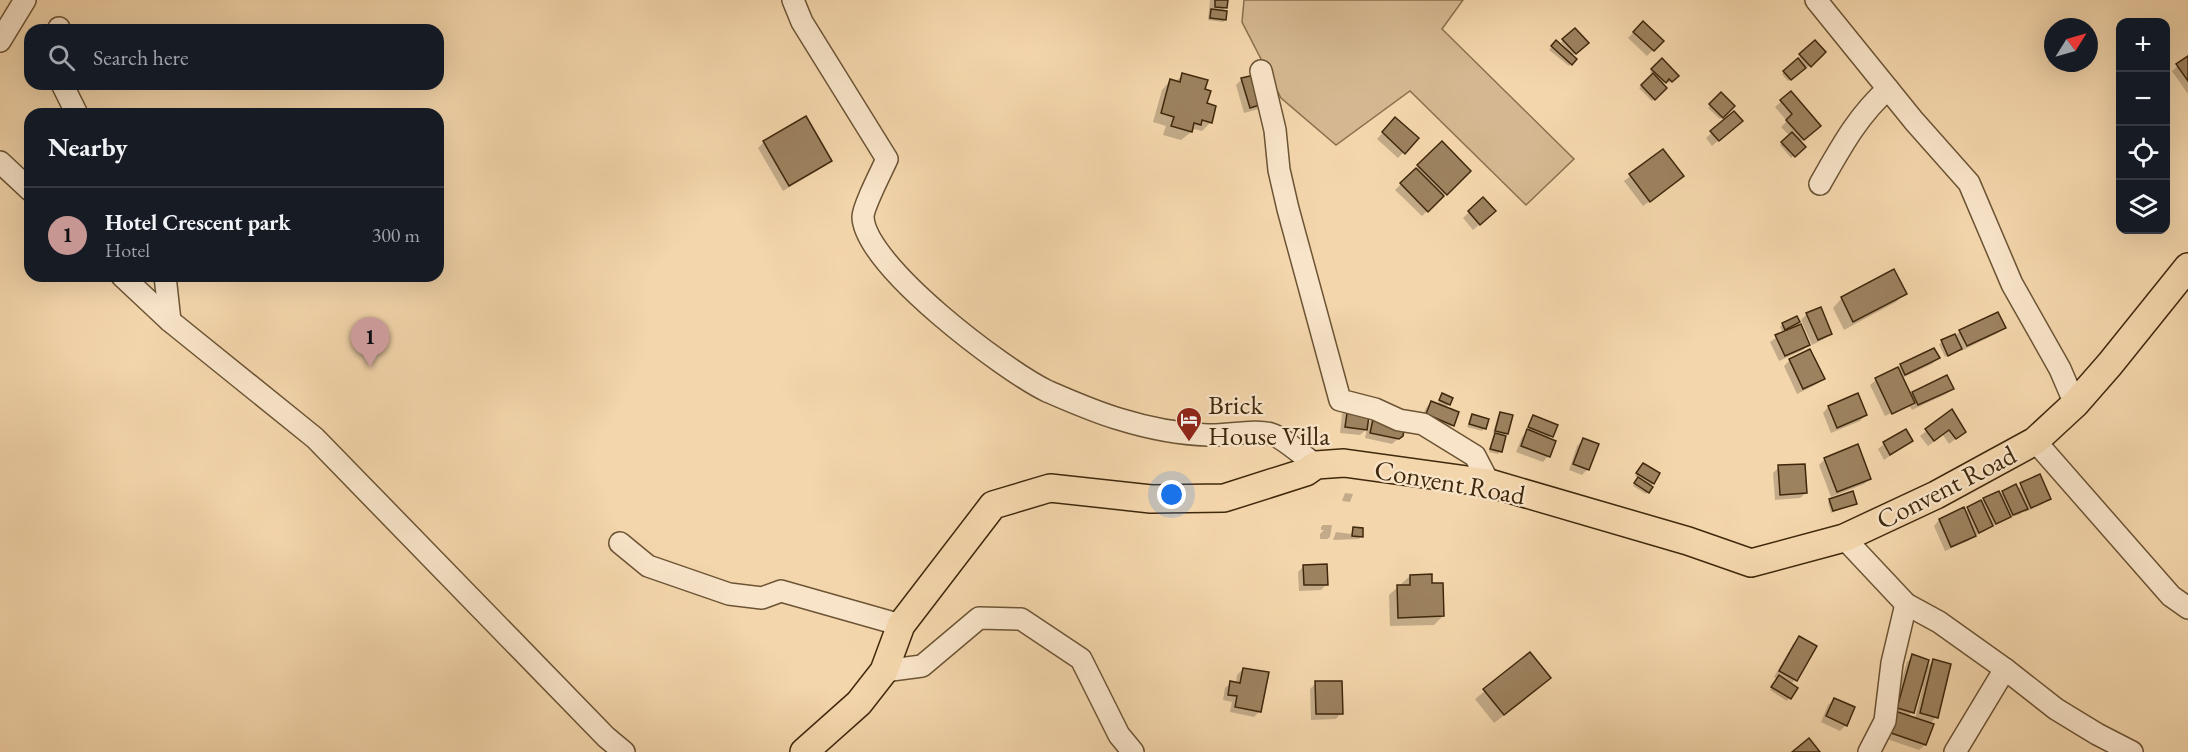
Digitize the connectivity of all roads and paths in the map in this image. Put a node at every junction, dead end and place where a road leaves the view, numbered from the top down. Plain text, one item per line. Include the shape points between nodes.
1 (25, 0) edge
2 (793, 0) edge
3 (1816, 0) edge
4 (0, 41) edge
5 (1261, 70) dead end
6 (1888, 88) junction
7 (65, 90) edge
8 (74, 108) edge
9 (0, 162) edge
10 (1820, 183) dead end
11 (24, 184) edge
12 (2188, 267) edge
13 (128, 282) edge
14 (166, 282) edge
15 (170, 321) junction
16 (2075, 404) junction
17 (2035, 441) junction
18 (1316, 465) junction
19 (1489, 483) junction
20 (1844, 538) junction
21 (620, 543) dead end
22 (1906, 604) junction
23 (2188, 608) edge
24 (901, 626) junction
25 (2005, 669) junction
26 (884, 671) junction
27 (1115, 726) junction
28 (624, 752) edge
29 (804, 752) edge
30 (1107, 752) edge
31 (1133, 752) edge
32 (1869, 752) edge
33 (1955, 752) edge
34 (2132, 752) edge

1 - 4 street
2 - 18 street via 802,22 887,159 863,215 866,230 874,246 905,282 954,326 997,361 1046,390 1118,418 1170,432 1273,434
3 - 6 street
5 - 19 street via 1288,209 1340,400 1423,424 1475,456
6 - 10 street via 1854,125
6 - 16 street via 1969,183 2012,284
7 - 8 street
9 - 11 street
12 - 16 main road, Convent Road
13 - 15 street
14 - 15 street
15 - 28 street via 315,438
16 - 17 main road, Convent Road
17 - 20 main road, Convent Road via 1946,490
17 - 23 street via 2171,596
18 - 19 main road, Convent Road via 1344,464
18 - 24 main road, Convent Road via 1306,472 1224,498 1152,499 1050,489 993,505
19 - 20 main road, Convent Road via 1751,563
20 - 22 street
21 - 24 street via 648,566 729,594 762,598 781,591
22 - 25 street via 1939,622
22 - 32 street via 1892,663 1885,721
24 - 26 main road, Convent Road
25 - 33 street
25 - 34 street via 2056,709
26 - 27 street via 922,666 979,618 1021,619 1081,659
26 - 29 main road, Convent Road via 859,703
27 - 30 street
27 - 31 street

